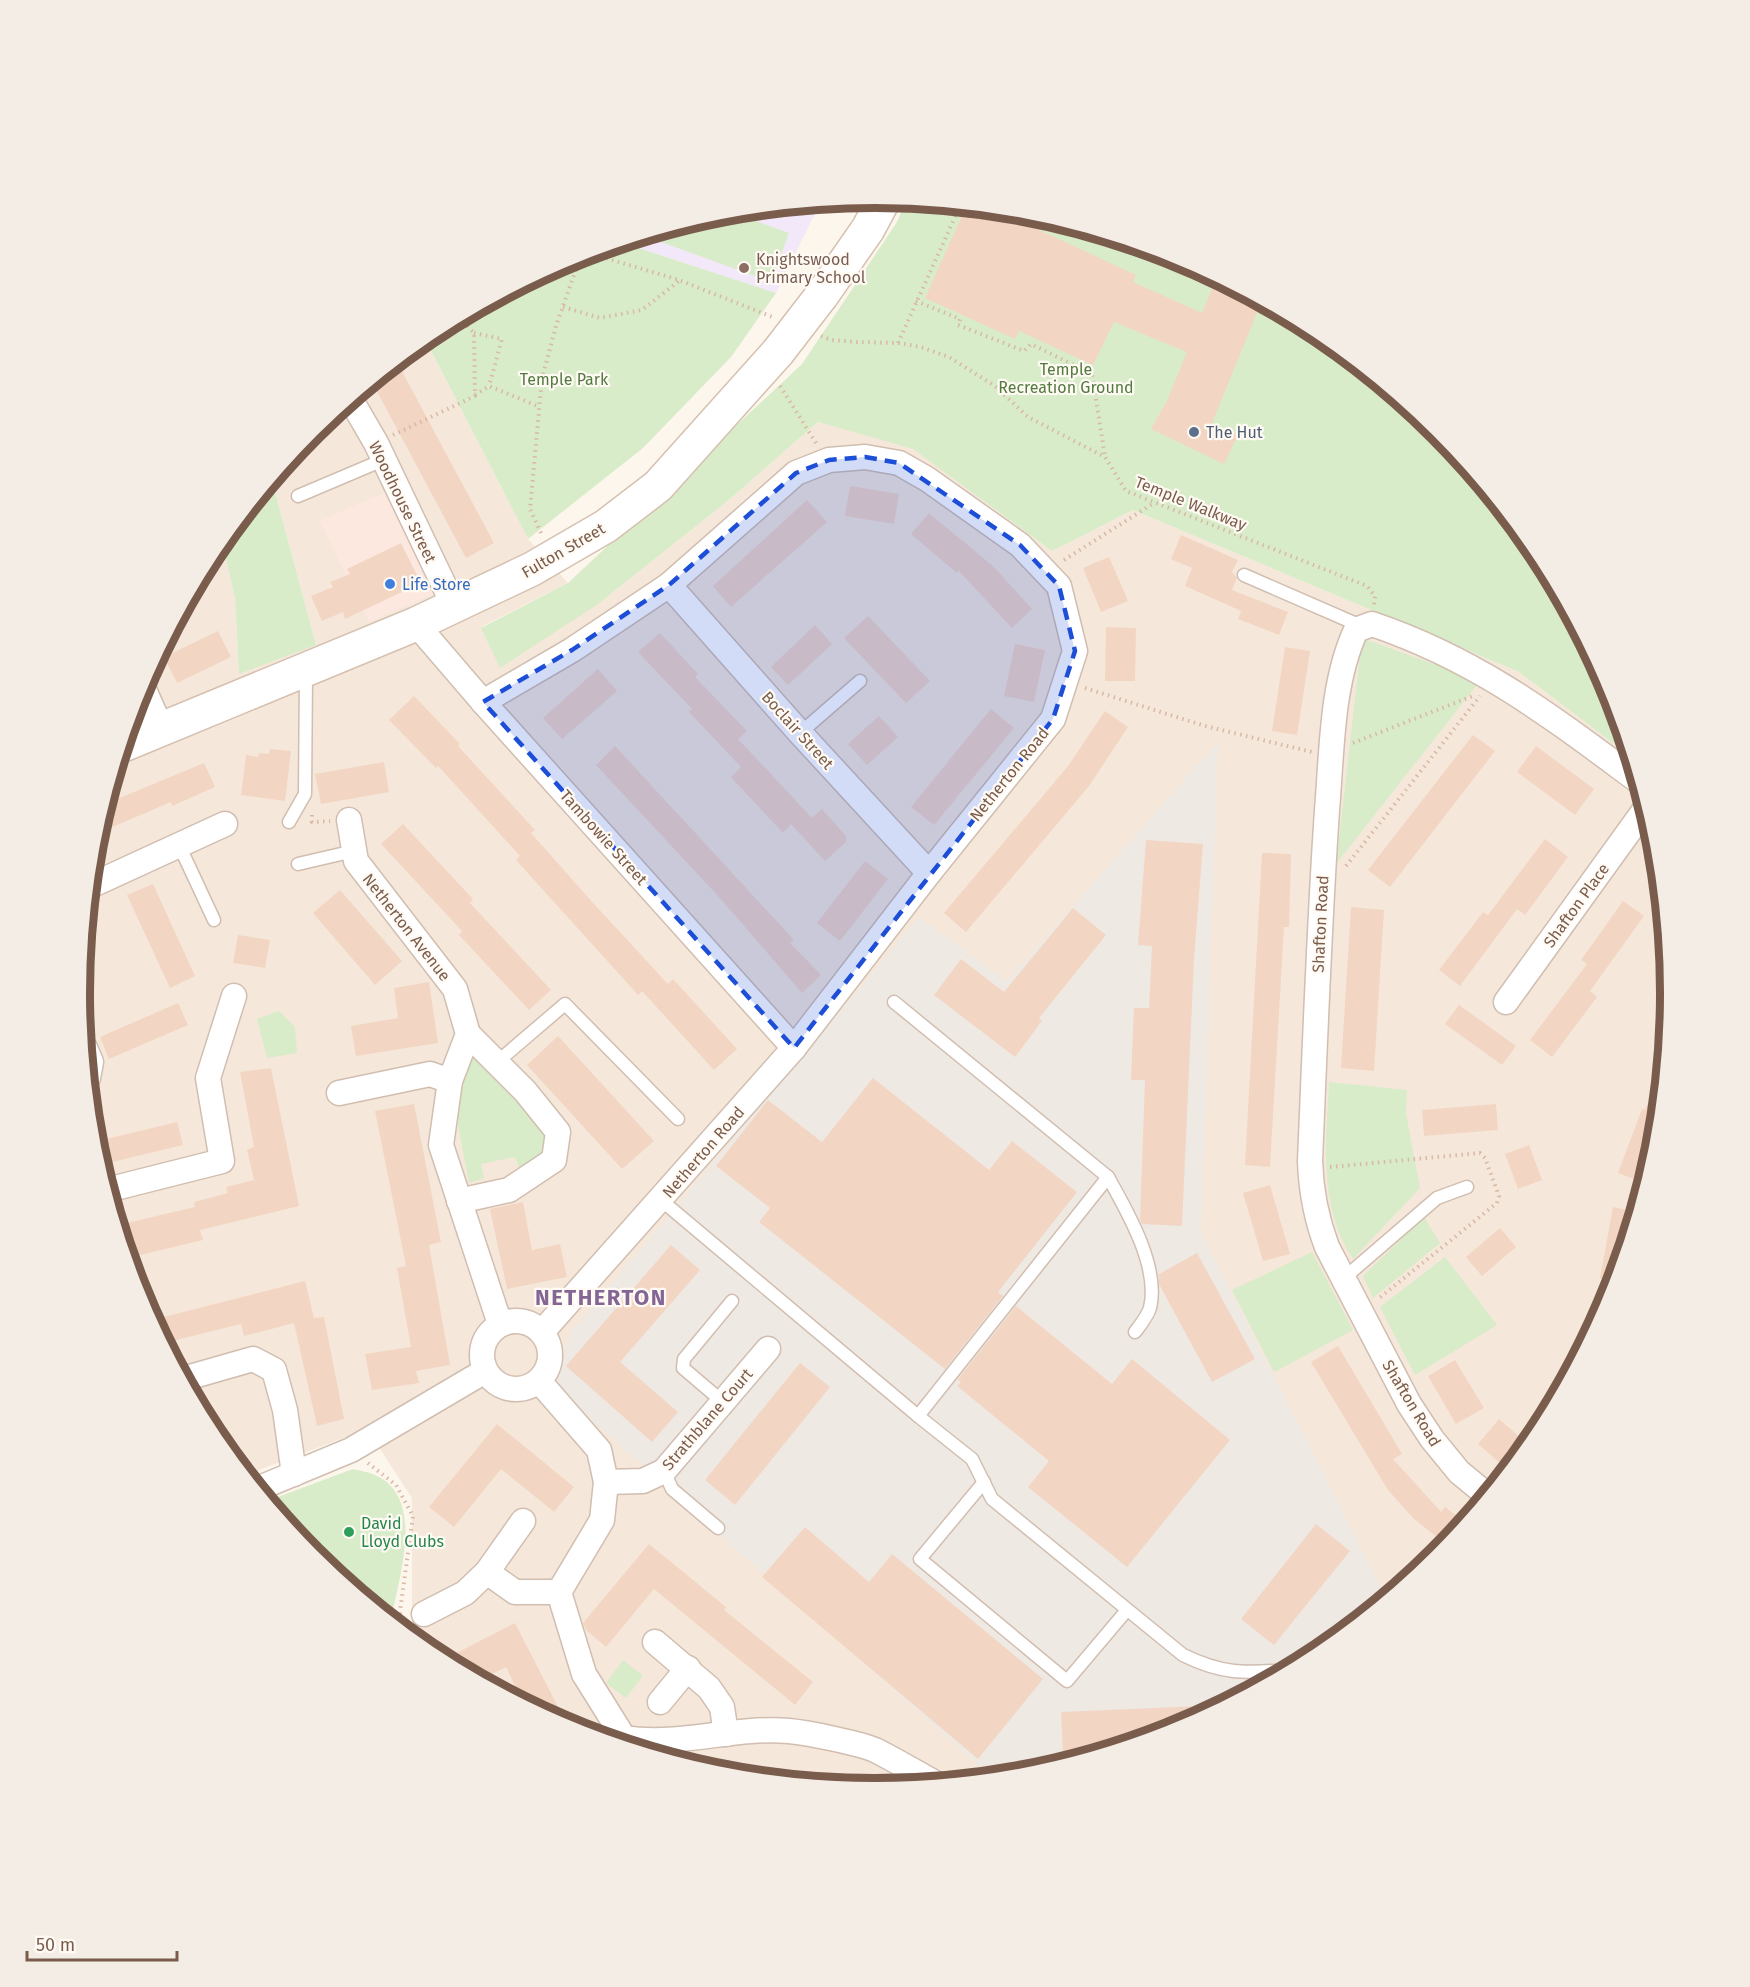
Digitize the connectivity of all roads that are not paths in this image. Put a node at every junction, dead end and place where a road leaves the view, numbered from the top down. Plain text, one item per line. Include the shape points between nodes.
1 (879, 208) edge
2 (354, 406) edge
3 (379, 451) junction
4 (298, 496) dead end
5 (1244, 575) dead end
6 (669, 585) junction
7 (454, 606) junction
8 (416, 624) junction
9 (1366, 625) junction
10 (306, 669) junction
11 (860, 681) dead end
12 (148, 698) edge
13 (483, 702) junction
14 (161, 728) junction
15 (800, 734) junction
16 (132, 741) edge
17 (1628, 774) edge
18 (1639, 817) edge
19 (349, 820) dead end
20 (289, 822) dead end
21 (225, 824) dead end
22 (179, 845) junction
23 (354, 851) junction
24 (298, 864) dead end
25 (929, 873) junction
26 (98, 882) edge
27 (214, 920) dead end
28 (234, 996) dead end
29 (894, 1002) dead end
30 (1506, 1002) dead end
31 (468, 1034) junction
32 (794, 1048) junction
33 (496, 1063) junction
34 (450, 1081) junction
35 (339, 1093) dead end
36 (678, 1119) dead end
37 (1108, 1177) junction
38 (1467, 1187) dead end
39 (115, 1188) edge
40 (661, 1200) junction
41 (459, 1201) junction
42 (1343, 1279) junction
43 (732, 1301) dead end
44 (500, 1324) junction
45 (542, 1332) junction
46 (1135, 1332) dead end
47 (768, 1349) dead end
48 (485, 1371) junction
49 (190, 1377) edge
50 (539, 1381) junction
51 (723, 1402) junction
52 (918, 1416) junction
53 (664, 1471) junction
54 (294, 1474) junction
55 (606, 1482) junction
56 (984, 1482) junction
57 (264, 1486) edge
58 (1482, 1491) edge
59 (523, 1521) dead end
60 (718, 1528) dead end
61 (487, 1572) junction
62 (559, 1592) junction
63 (1127, 1610) junction
64 (424, 1614) dead end
65 (655, 1642) dead end
66 (688, 1668) junction
67 (1269, 1672) edge
68 (660, 1702) dead end
69 (726, 1734) junction
70 (620, 1736) edge
71 (638, 1742) edge
72 (925, 1777) edge

1 - 7 street, Fulton Street, bridge via 822,295 778,352 658,486 606,525 552,557
2 - 3 street, Woodhouse Street
3 - 4 lane
3 - 7 street, Woodhouse Street
5 - 9 lane
6 - 13 street, Netherton Road via 573,650
6 - 15 street, Boclair Street
6 - 25 street, Netherton Road via 796,474 829,460 865,457 898,463 927,479 1020,545 1059,586 1075,651 1053,719
7 - 8 street, Fulton Street
8 - 10 street, Fulton Street
8 - 13 street, Tambowie Street
9 - 17 street via 1440,651 1494,678
9 - 42 street, Shafton Road via 1348,646 1332,752 1321,898 1311,1177 1318,1224
10 - 14 street, Fulton Street
10 - 20 lane via 305,794
11 - 15 lane
12 - 14 street
13 - 32 street, Tambowie Street
14 - 16 street, Fulton Street
15 - 25 street, Boclair Street
18 - 30 street, Shafton Place
19 - 23 street, Netherton Avenue
21 - 22 street
22 - 26 street
22 - 27 lane
23 - 24 lane
23 - 31 street, Netherton Avenue via 356,861 455,989
25 - 32 street, Netherton Road
28 - 39 street via 208,1078 222,1161
29 - 37 lane
31 - 33 street, Netherton Avenue
31 - 34 street
32 - 40 street, Netherton Road
33 - 36 lane via 565,1004
33 - 41 street, Netherton Avenue via 558,1132 554,1160 509,1190
34 - 35 street via 430,1074
34 - 41 street via 441,1145
37 - 46 lane via 1141,1243 1149,1278 1149,1309
37 - 52 lane
38 - 42 lane via 1437,1198
40 - 45 street, Netherton Road
40 - 52 lane
41 - 44 street
42 - 58 street, Shafton Road via 1409,1404 1459,1472
43 - 51 lane via 684,1359 683,1368
44 - 45 street via 517,1320
44 - 48 street via 484,1340 481,1351
45 - 50 street via 550,1360
47 - 51 street, Strathblane Court
48 - 50 street via 506,1389 518,1390
48 - 54 street via 351,1450
49 - 54 street via 253,1359 274,1370 285,1410
50 - 55 street via 599,1450
51 - 53 street, Strathblane Court
52 - 56 lane via 972,1459
53 - 55 street, Strathblane Court via 643,1481
53 - 60 lane via 672,1489
54 - 57 street
55 - 62 street via 602,1520
56 - 63 lane via 992,1499
56 - 63 lane via 920,1559 1067,1681
59 - 61 street
61 - 62 street via 515,1592
61 - 64 street via 465,1593
62 - 70 street via 584,1674
63 - 67 lane via 1183,1654 1207,1667 1242,1674
65 - 66 street
66 - 68 street
66 - 69 street via 722,1707
69 - 71 street
69 - 72 street via 789,1731 872,1749

